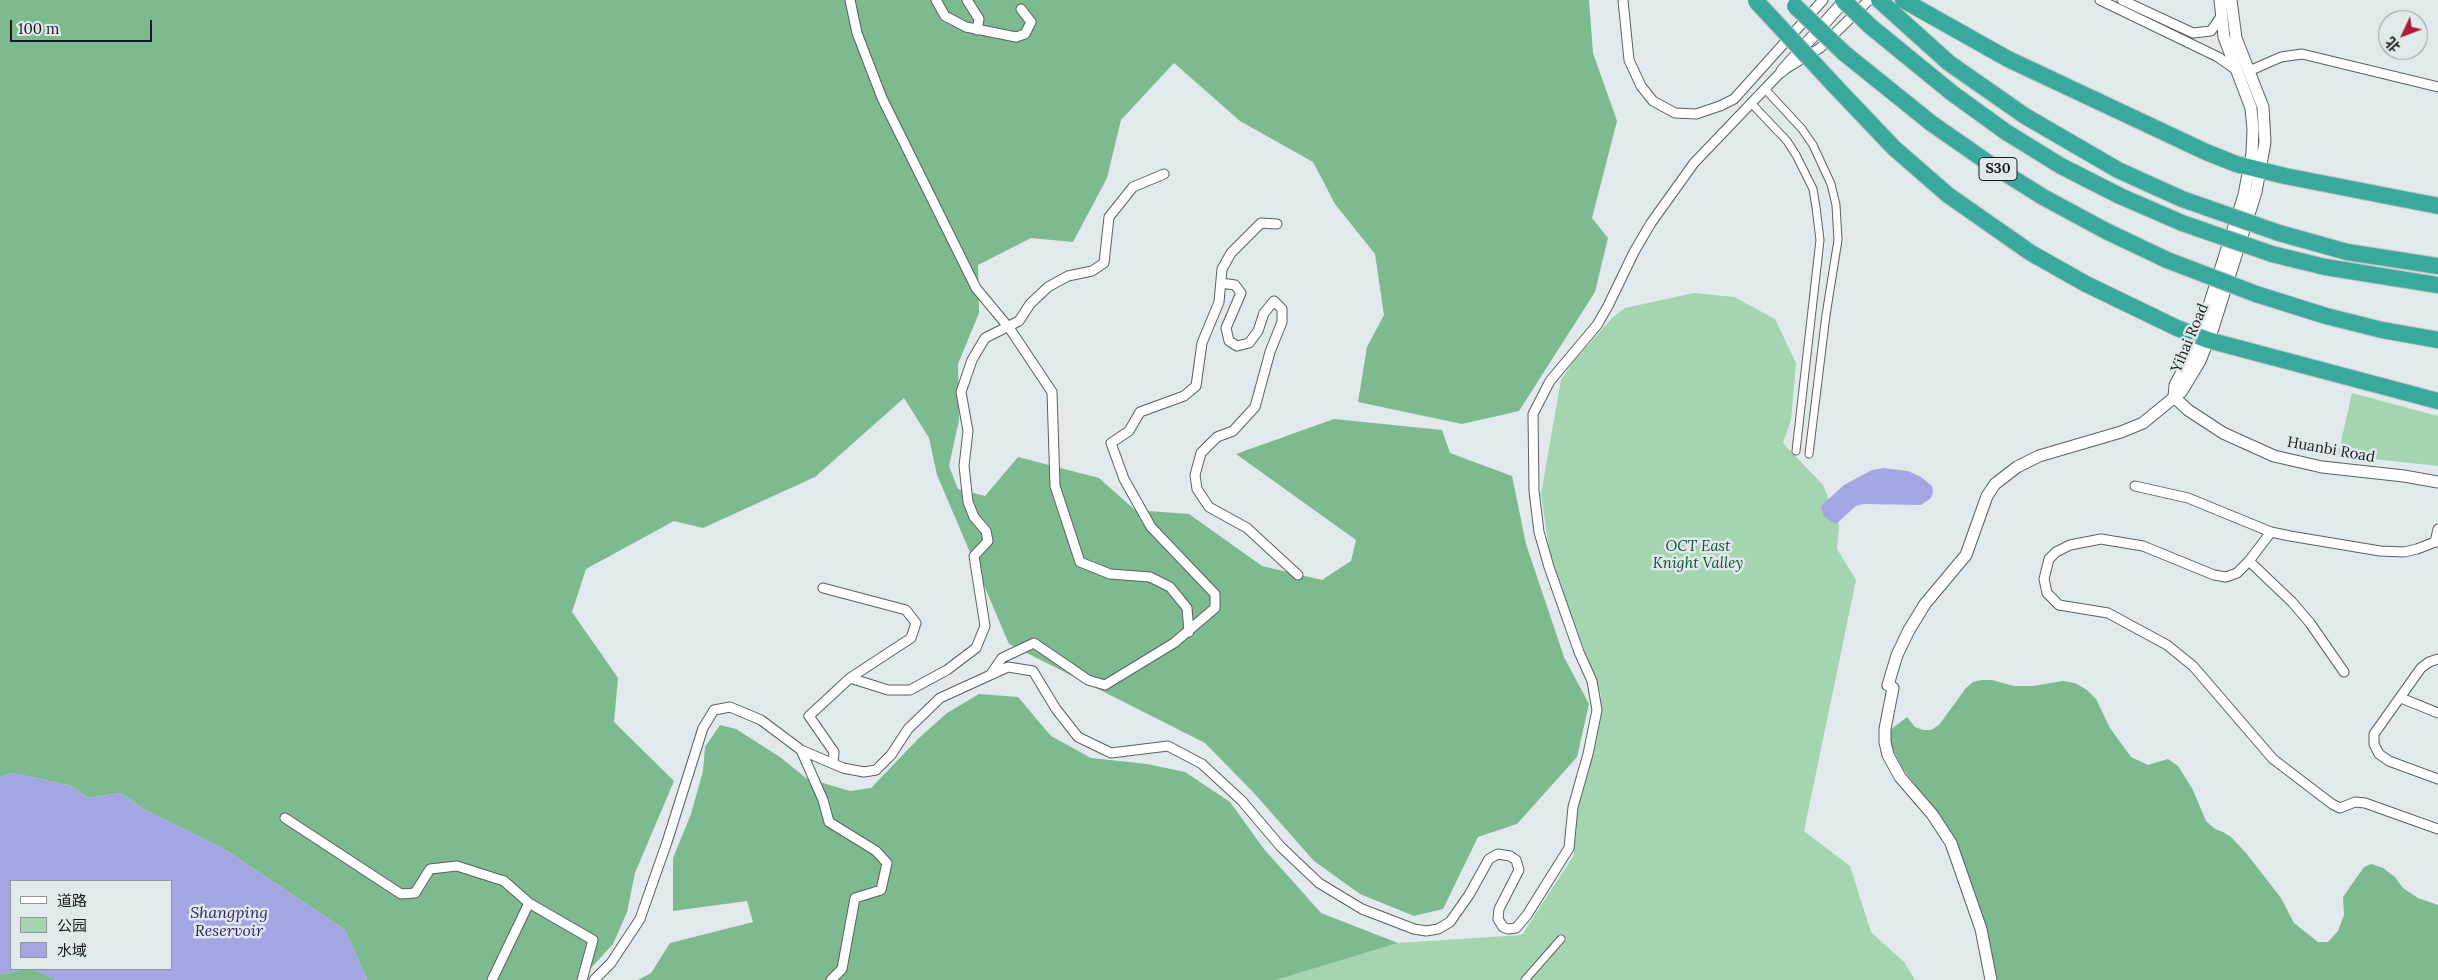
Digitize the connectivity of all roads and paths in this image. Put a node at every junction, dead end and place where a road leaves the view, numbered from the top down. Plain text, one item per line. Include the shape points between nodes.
1 (850, 0) edge
2 (936, 0) edge
3 (967, 0) edge
4 (1623, 0) edge
5 (1755, 0) edge
6 (1823, 0) edge
7 (1844, 0) edge
8 (1869, 0) edge
9 (1879, 0) edge
10 (1904, 0) edge
11 (2100, 0) edge
12 (2122, 0) edge
13 (2220, 0) edge
14 (2231, 0) edge
15 (1792, 3) edge
16 (1021, 9) dead end
17 (2220, 18) junction
18 (977, 30) junction
19 (1782, 71) junction
20 (2236, 71) junction
21 (2249, 71) junction
22 (2438, 87) edge
23 (1765, 89) junction
24 (1751, 103) junction
25 (2256, 169) junction
26 (1164, 174) dead end
27 (2438, 206) edge
28 (1277, 224) dead end
29 (2438, 266) edge
30 (1220, 283) junction
31 (2438, 285) edge
32 (1007, 326) junction
33 (2203, 338) junction
34 (2438, 340) edge
35 (2174, 397) junction
36 (2438, 401) edge
37 (1796, 451) dead end
38 (1809, 454) dead end
39 (2438, 482) edge
40 (2135, 486) dead end
41 (2438, 529) edge
42 (2272, 532) junction
43 (2436, 542) edge
44 (2250, 561) junction
45 (1298, 575) dead end
46 (823, 588) dead end
47 (1189, 632) junction
48 (2438, 660) edge
49 (2344, 672) dead end
50 (991, 674) junction
51 (850, 678) junction
52 (2401, 698) junction
53 (2438, 713) edge
54 (801, 750) junction
55 (833, 764) junction
56 (2438, 779) edge
57 (285, 818) dead end
58 (2438, 829) edge
59 (529, 903) junction
60 (1561, 939) dead end
61 (492, 980) edge
62 (582, 980) edge
63 (594, 980) edge
64 (831, 980) edge
65 (1525, 980) edge
66 (1991, 980) edge

1 - 32 street via 857,33 882,98 976,288
2 - 18 street via 945,16
3 - 18 street via 979,19
4 - 6 street via 1629,60 1641,86 1653,101 1675,112 1696,114 1734,98
5 - 33 highway, bridge via 1913,165 1988,224 2072,276 2159,320
7 - 19 street
7 - 31 highway, S30, bridge via 1870,26 1952,93 2006,132 2095,183 2182,222 2272,254 2325,267
8 - 19 street via 1820,48
9 - 29 highway, bridge via 1949,63 2025,116 2118,170 2182,199 2279,233 2347,252
10 - 25 highway via 2023,66 2206,152
11 - 20 street via 2218,57
12 - 17 street via 2193,33 2211,31
13 - 17 street, Yihai Road
14 - 21 street, Yihai Road via 2233,28
15 - 34 highway, S30, bridge via 1844,53 1923,117 2043,197 2106,231 2167,260 2256,294 2326,316
16 - 18 street via 1031,22 1024,34 1016,37
17 - 20 street, Yihai Road
19 - 23 street
20 - 25 street, Yihai Road via 2252,116
21 - 22 street via 2281,57 2302,54
21 - 25 street, Yihai Road via 2265,115 2265,142
23 - 24 street
23 - 38 street via 1813,145 1831,184 1836,205 1838,240
24 - 37 street via 1796,154 1812,189 1816,207 1820,240
24 - 50 street via 1694,163 1668,197 1634,252 1604,313 1588,338 1550,381 1533,414 1534,491 1539,532 1548,567 1592,681 1596,710 1574,807 1569,848 1528,915 1516,928 1508,930 1498,919 1499,909 1519,870 1516,860 1510,856 1498,854 1489,859 1450,922 1438,929 1414,929 1362,909 1319,883 1242,801 1202,764 1168,746 1111,753 1078,737 1033,672 1008,667
25 - 27 highway
25 - 33 street, Yihai Road
26 - 32 street via 1134,187 1109,217 1104,263 1092,271 1068,276 1048,287 1030,304 1019,321
28 - 30 street via 1261,223 1231,253 1222,270
30 - 45 street via 1235,284 1241,293 1226,328 1229,341 1237,346 1249,343 1274,301 1282,309 1282,322 1255,407 1233,431 1217,437 1201,453 1195,476 1197,489 1209,507 1247,528
30 - 47 street via 1219,302 1202,342 1196,386 1184,396 1140,412 1129,431 1112,443 1124,479 1151,527 1215,594 1215,608
32 - 47 street via 1052,392 1055,486 1080,562 1110,574 1150,577 1170,587 1187,608
32 - 51 street via 985,338 972,360 962,392 968,430 964,466 968,502 974,517 986,531 988,541 974,556 985,626 976,648 910,690 888,690
33 - 35 street, Yihai Road via 2175,384
33 - 36 highway
35 - 39 street, Huanbi Road via 2223,433 2274,456 2322,468
35 - 66 street via 2136,427 2039,456 2017,467 1995,484 1987,496 1966,555 1921,610 1904,638 1894,664 1888,685 1893,688 1885,729 1888,755 1900,777 1951,842 1981,929
40 - 42 street via 2188,498
41 - 43 street
42 - 43 street via 2380,551 2404,552
42 - 44 street
44 - 49 street via 2292,602
44 - 58 street via 2237,573 2226,577 2143,546 2100,539 2070,545 2056,552 2048,559 2044,579 2048,593 2059,604 2108,613 2179,654 2206,680 2273,759 2332,804 2340,808 2355,802 2365,803
46 - 51 street via 906,610 916,623 911,638
47 - 50 street via 1105,685 1088,680 1034,643 1002,658
48 - 52 street via 2421,668
50 - 55 street via 940,698 908,729 891,755 876,770 864,772
51 - 55 street via 809,716 834,752
52 - 53 street
52 - 56 street via 2374,734 2374,744 2389,761
54 - 55 street
54 - 63 street via 762,720 730,707 714,710 703,728 640,919 621,950
54 - 64 street via 829,822 876,851 886,862 881,890 855,898 842,969
57 - 59 street via 401,894 414,893 430,869 457,866 504,881
59 - 61 street
59 - 62 street via 593,940
60 - 65 street

